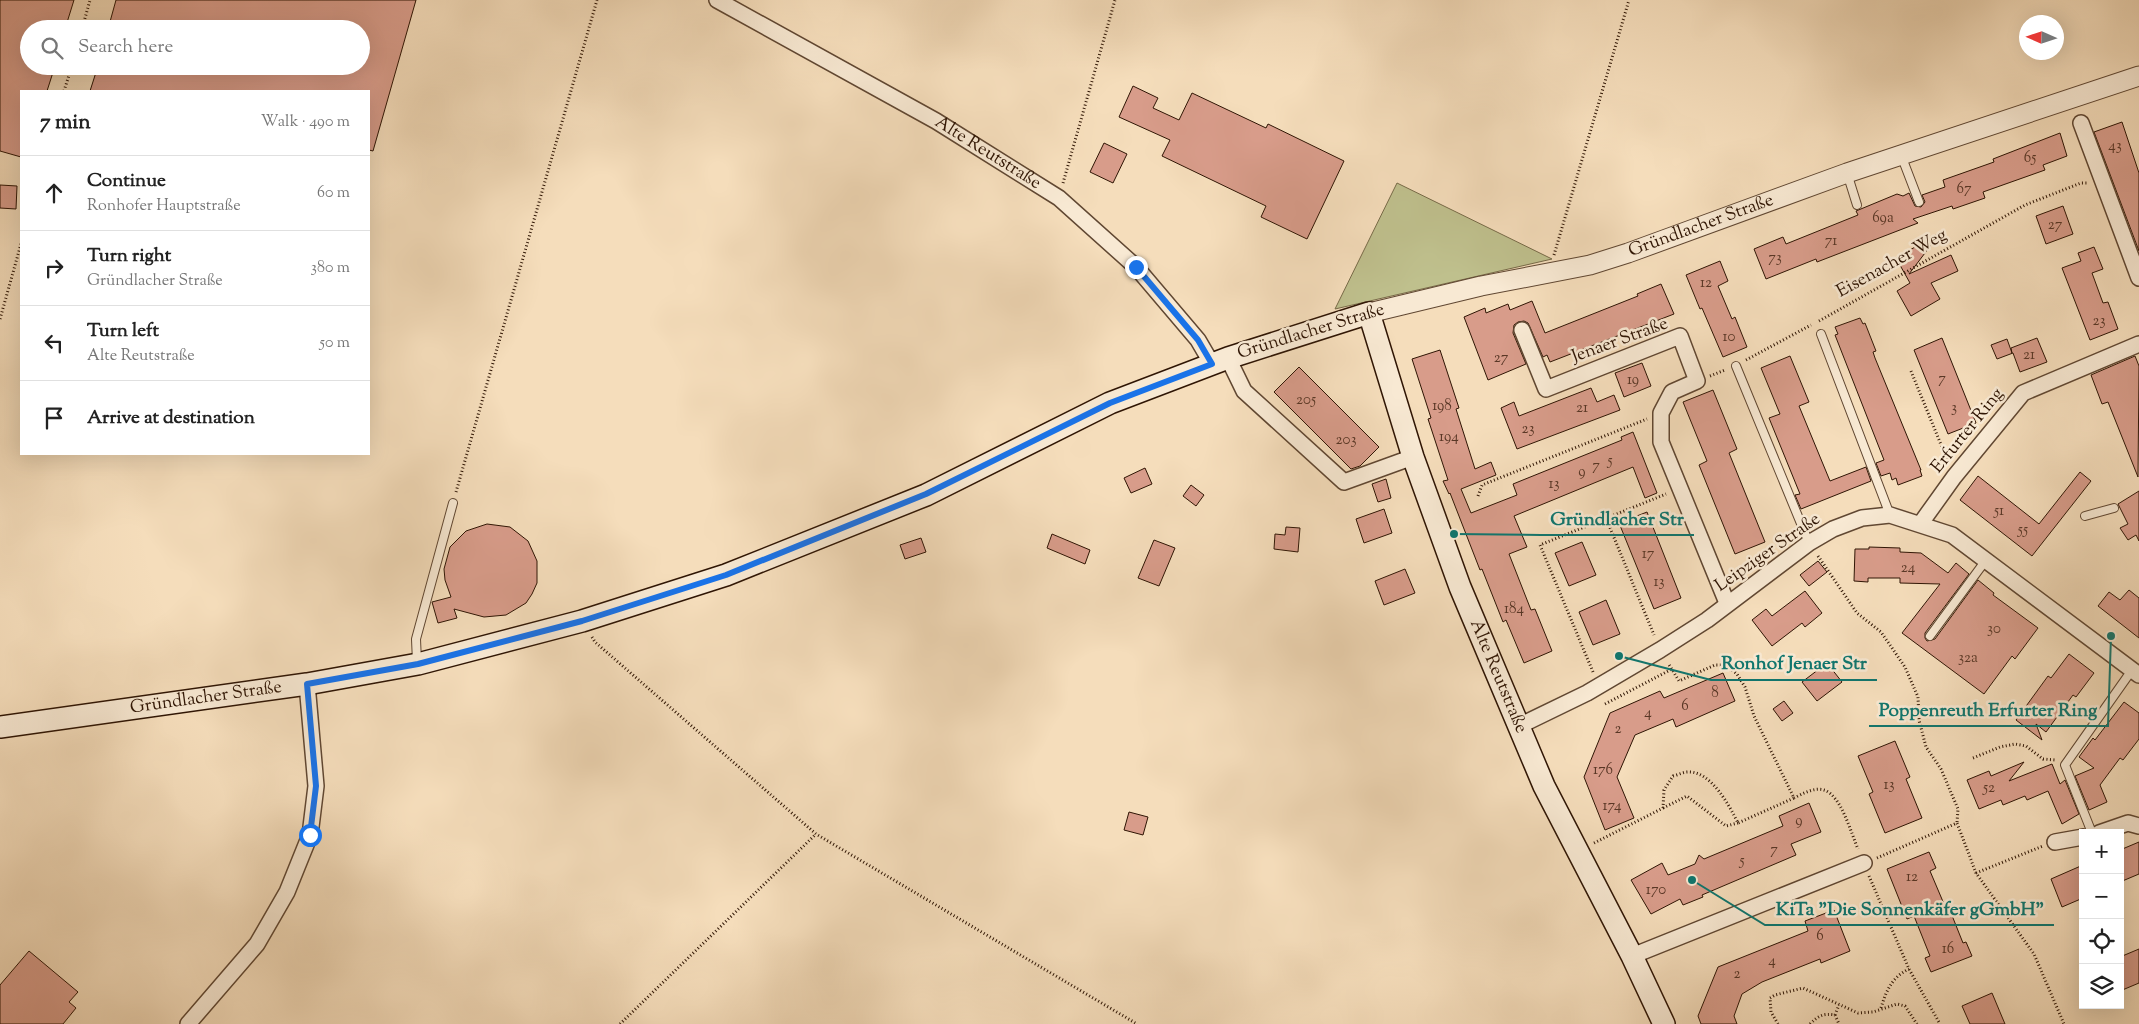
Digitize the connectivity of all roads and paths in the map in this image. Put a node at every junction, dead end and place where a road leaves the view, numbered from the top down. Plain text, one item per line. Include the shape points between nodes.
1 (90, 0) edge
2 (597, 0) edge
3 (717, 0) edge
4 (1115, 0) edge
5 (1629, 0) edge
6 (84, 20) edge
7 (69, 75) edge
8 (2139, 76) edge
9 (64, 90) edge
10 (2082, 123) dead end
11 (1900, 155) junction
12 (1847, 173) junction
13 (2104, 182) junction
14 (1059, 198) junction
15 (1919, 202) dead end
16 (1857, 205) dead end
17 (20, 248) edge
18 (1549, 272) junction
19 (2139, 278) edge
20 (1369, 313) junction
21 (0, 320) edge
22 (1522, 330) dead end
23 (1821, 334) dead end
24 (2139, 344) edge
25 (1220, 361) junction
26 (1736, 366) junction
27 (1911, 371) dead end
28 (1697, 381) junction
29 (1661, 414) junction
30 (1413, 457) junction
31 (1954, 477) junction
32 (1680, 488) junction
33 (1478, 496) dead end
34 (453, 503) joint
35 (2114, 508) dead end
36 (1890, 515) junction
37 (2085, 516) dead end
38 (1606, 518) junction
39 (1922, 523) junction
40 (1809, 543) junction
41 (1986, 560) junction
42 (1728, 603) junction
43 (582, 621) junction
44 (1930, 636) dead end
45 (1660, 650) junction
46 (418, 664) junction
47 (1672, 669) junction
48 (2136, 673) edge
49 (307, 684) junction
50 (1600, 686) junction
51 (1605, 704) dead end
52 (1519, 726) junction
53 (0, 728) edge
54 (1973, 758) dead end
55 (2065, 764) junction
56 (1794, 798) junction
57 (1663, 808) junction
58 (1738, 823) junction
59 (1957, 823) junction
60 (2139, 826) edge
61 (2090, 829) edge
62 (2111, 829) edge
63 (816, 834) junction
64 (2079, 838) edge
65 (2055, 842) joint
66 (1578, 851) junction
67 (1864, 863) junction
68 (1976, 873) junction
69 (1632, 956) junction
70 (1909, 969) junction
71 (1839, 1005) junction
72 (1881, 1009) junction
73 (1835, 1014) junction
74 (188, 1024) edge
75 (620, 1024) edge
76 (1137, 1024) edge
77 (1664, 1024) edge
78 (1778, 1024) edge
79 (1810, 1024) edge
80 (1840, 1024) edge
81 (1917, 1024) edge
82 (1940, 1024) edge
83 (2064, 1024) edge

1 - 6 path
2 - 34 path
3 - 14 street, Alte Reutstraße via 936,122
4 - 14 path
5 - 18 path
7 - 9 path
8 - 11 street, Gründlacher Straße
10 - 13 street
11 - 12 street, Gründlacher Straße
11 - 15 lane
12 - 16 lane
12 - 18 street, Gründlacher Straße via 1628,253
13 - 19 street
13 - 26 path, Eisenacher Weg via 2081,183 2025,205
14 - 25 street, Alte Reutstraße via 1136,267
17 - 21 path
18 - 20 street, Gründlacher Straße
20 - 25 main road, Gründlacher Straße
20 - 30 main road, Alte Reutstraße
22 - 28 street, Jenaer Straße via 1546,389 1680,336
23 - 36 lane
24 - 31 street, Erfurter Ring via 2023,393
25 - 30 street, Alte Reutstraße via 1244,391 1344,482
25 - 43 main road, Gründlacher Straße via 1110,403 918,498 726,575
26 - 28 path, Eisenacher Weg
26 - 40 lane
27 - 31 path
28 - 29 street via 1672,392
29 - 32 street via 1660,442
29 - 33 path via 1482,485
30 - 52 main road, Alte Reutstraße via 1460,587
31 - 39 street, Erfurter Ring
32 - 38 path
32 - 42 street
34 - 46 lane via 416,639
35 - 37 lane
36 - 39 street, Leipziger Straße
36 - 40 street, Leipziger Straße via 1862,518
38 - 45 path
38 - 50 path via 1540,545
39 - 41 street, Leipziger Straße via 1952,534
40 - 42 street, Leipziger Straße
40 - 59 path via 1857,613 1881,632 1904,667 1918,697 1926,747 1941,769 1958,809
41 - 44 lane
41 - 48 street, Leipziger Straße
42 - 45 street, Leipziger Straße via 1708,620
43 - 46 main road, Gründlacher Straße
43 - 63 path via 595,642
45 - 47 path
45 - 50 street, Leipziger Straße
46 - 49 main road, Gründlacher Straße
47 - 51 path
47 - 56 path via 1679,680 1715,665 1726,665 1737,674
48 - 55 lane
49 - 53 main road, Gründlacher Straße
49 - 74 street via 316,786 310,835 287,892 257,944
50 - 52 street, Leipziger Straße
52 - 66 main road, Alte Reutstraße via 1544,786
54 - 55 path via 2015,744 2026,746 2043,759
55 - 61 lane
56 - 58 path
56 - 67 path via 1823,790 1837,799
57 - 58 path via 1687,796 1726,826
57 - 58 path via 1664,790 1673,776 1689,772 1703,776 1726,799
57 - 66 path
59 - 67 path
59 - 68 path
60 - 62 street via 2128,823
63 - 75 path
63 - 76 path
64 - 65 street
65 - 68 path
66 - 69 main road, Alte Reutstraße
67 - 69 street
67 - 70 path
68 - 83 path via 2034,954
69 - 77 main road, Alte Reutstraße
70 - 72 path via 1900,974 1887,990
70 - 82 path
71 - 72 path via 1858,1012
71 - 73 path
71 - 78 path via 1804,988 1775,995 1770,998 1769,1005
72 - 81 path via 1898,1004 1905,1006
73 - 79 path via 1817,1016
73 - 80 path

